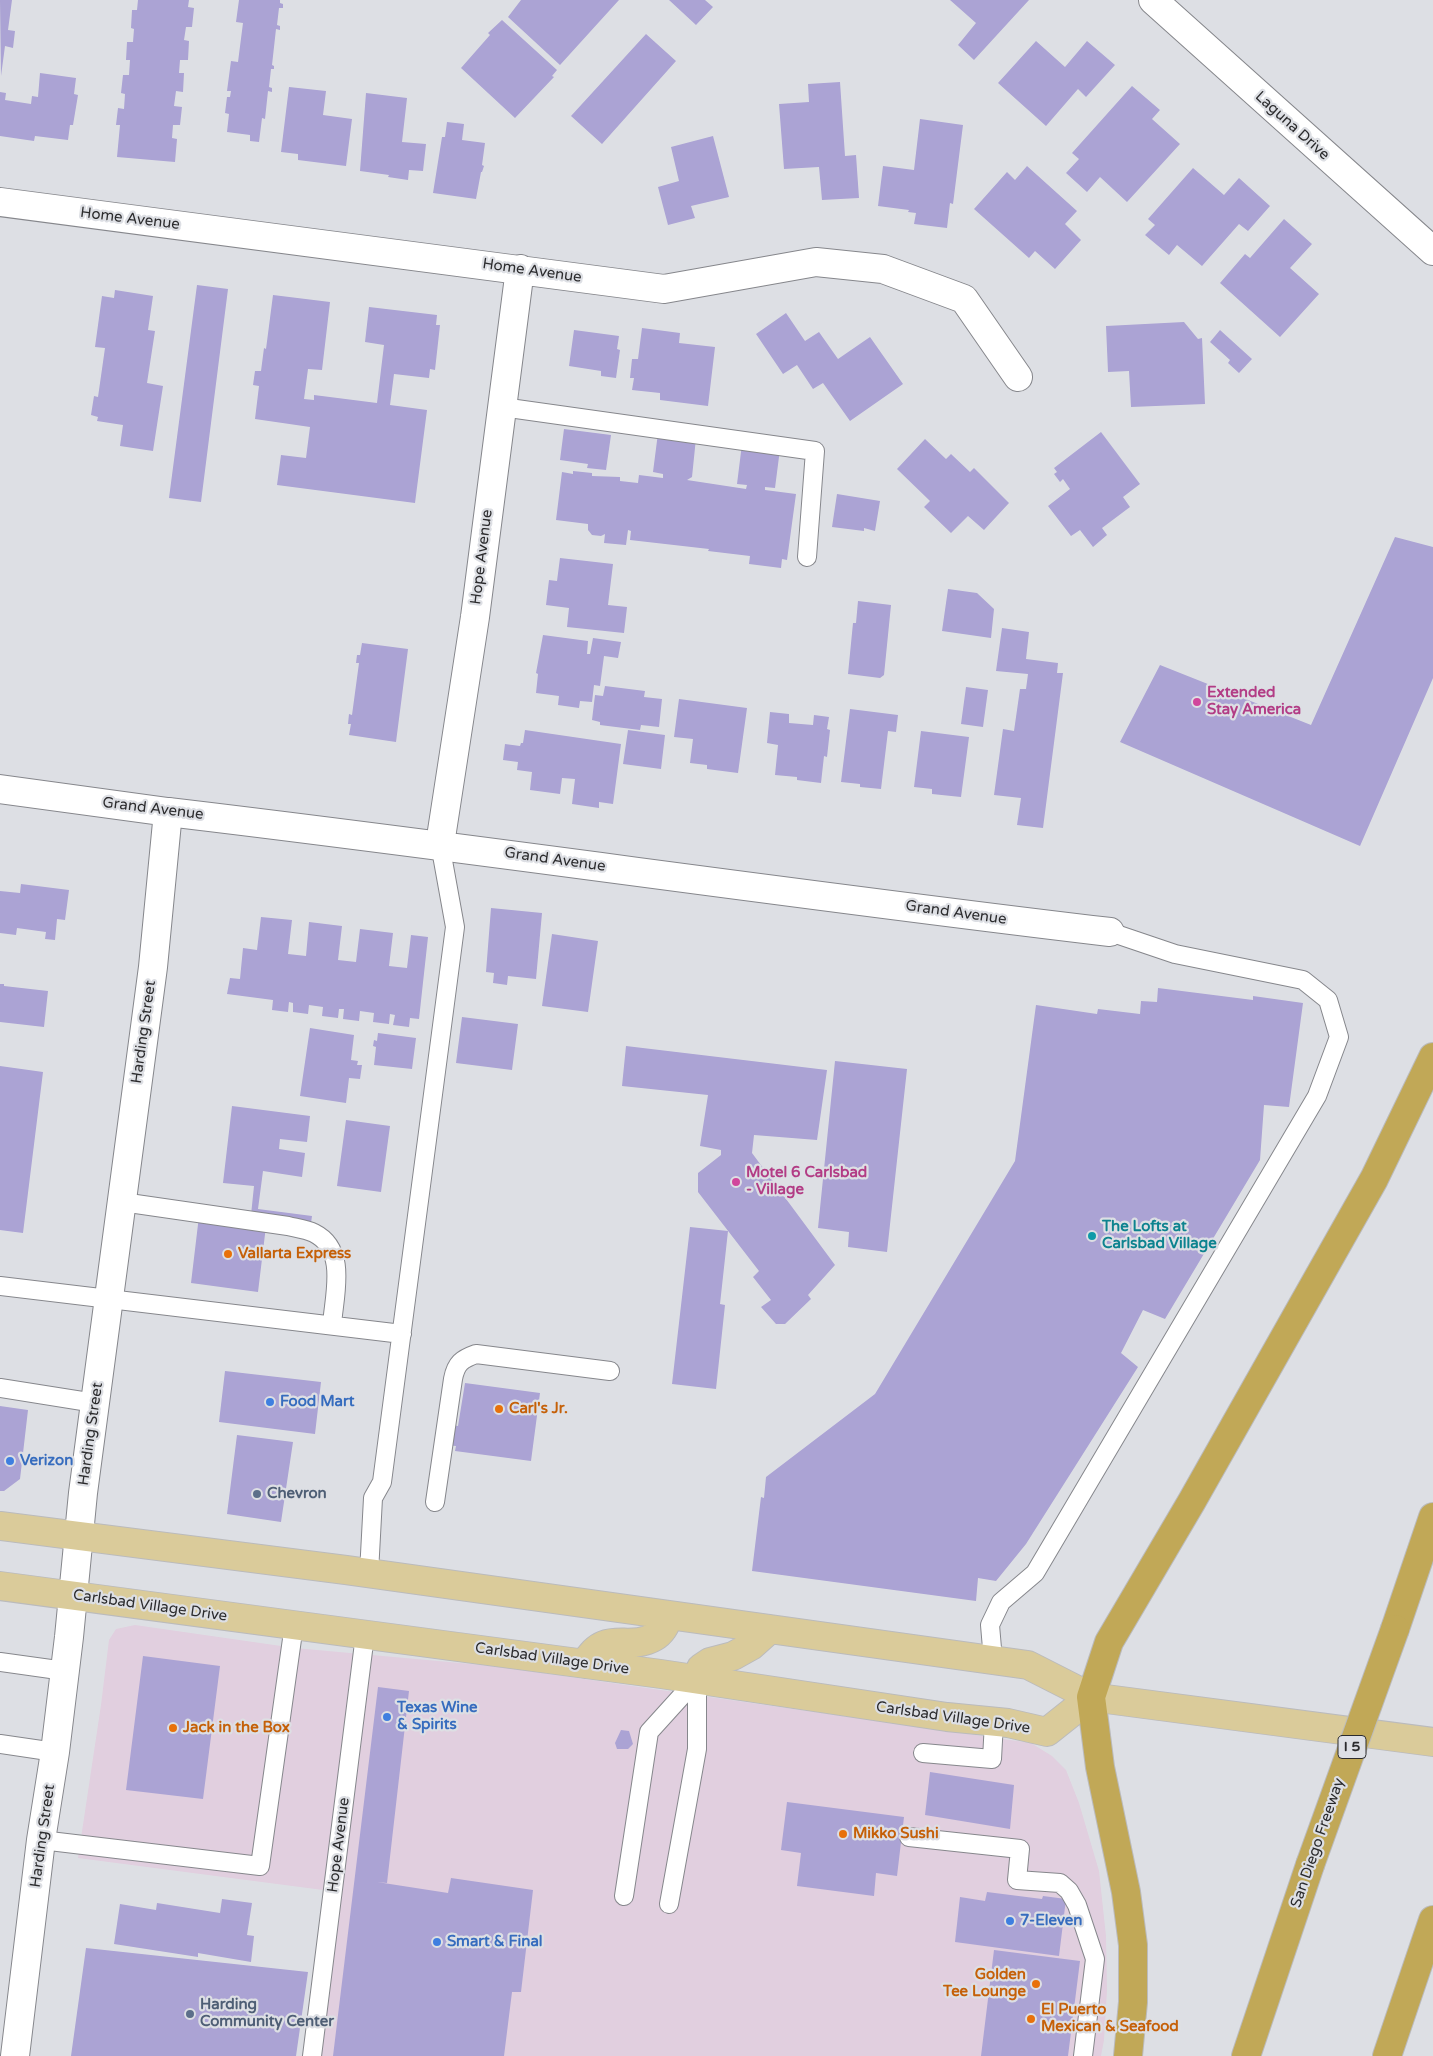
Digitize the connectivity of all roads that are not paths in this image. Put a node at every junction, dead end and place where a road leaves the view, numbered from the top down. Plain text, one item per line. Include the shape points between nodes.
1 (1153, 0) edge
2 (0, 202) edge
3 (1433, 251) edge
4 (520, 269) junction
5 (1018, 377) dead end
6 (502, 407) junction
7 (806, 557) dead end
8 (0, 789) edge
9 (168, 812) junction
10 (440, 844) junction
11 (1110, 932) joint
12 (1433, 1057) edge
13 (122, 1202) junction
14 (0, 1286) edge
15 (109, 1298) junction
16 (332, 1325) junction
17 (402, 1334) junction
18 (610, 1371) dead end
19 (0, 1388) edge
20 (95, 1403) junction
21 (435, 1502) dead end
22 (1433, 1517) edge
23 (0, 1526) edge
24 (79, 1535) junction
25 (368, 1573) junction
26 (0, 1586) edge
27 (73, 1596) junction
28 (670, 1615) junction
29 (294, 1625) junction
30 (770, 1629) junction
31 (365, 1634) junction
32 (992, 1660) junction
33 (0, 1662) edge
34 (585, 1664) junction
35 (65, 1671) junction
36 (697, 1679) junction
37 (1091, 1697) junction
38 (994, 1722) junction
39 (1433, 1742) edge
40 (0, 1744) edge
41 (55, 1752) junction
42 (922, 1753) dead end
43 (909, 1837) dead end
44 (41, 1840) junction
45 (624, 1896) dead end
46 (669, 1904) dead end
47 (1433, 1920) edge
48 (15, 2056) edge
49 (312, 2056) edge
50 (1083, 2056) edge
51 (1128, 2056) edge
52 (1246, 2056) edge
53 (1387, 2056) edge

1 - 3 street, Laguna Drive
2 - 4 street, Home Avenue
4 - 5 street, Home Avenue via 664,289 816,262 883,269 964,299
4 - 6 street, Hope Avenue
6 - 7 lane via 814,451
6 - 10 street, Hope Avenue via 475,617
8 - 9 street, Grand Avenue
9 - 10 street, Grand Avenue
9 - 13 street, Harding Street via 153,968
10 - 11 street, Grand Avenue
10 - 17 lane via 455,927
11 - 32 lane via 1174,954 1303,980 1328,1000 1339,1037 1317,1096 1040,1564 1001,1602 990,1624
12 - 37 highway via 1374,1179 1109,1642
13 - 15 street, Harding Street
13 - 16 lane via 288,1226 313,1233 324,1240 337,1265
14 - 15 lane
15 - 16 lane
15 - 20 street, Harding Street
16 - 17 lane
17 - 25 lane via 382,1482 373,1498
18 - 21 lane via 476,1354 462,1359 453,1379
19 - 20 lane
20 - 24 street, Harding Street
22 - 52 highway, San Diego Freeway / I 5, bridge
23 - 24 main road
24 - 25 main road
24 - 27 street, Harding Street
25 - 28 main road
26 - 27 main road, Carlsbad Village Drive
27 - 29 main road, Carlsbad Village Drive
27 - 35 street, Harding Street
28 - 30 main road
28 - 34 main road via 654,1637 598,1647 591,1652
29 - 31 main road, Carlsbad Village Drive
29 - 44 lane via 260,1866
30 - 32 main road
30 - 36 main road via 751,1646 701,1668
31 - 34 main road, Carlsbad Village Drive
31 - 49 lane, Hope Avenue
32 - 37 main road via 1028,1665
33 - 35 lane
34 - 36 main road, Carlsbad Village Drive
35 - 41 street, Harding Street
36 - 38 main road, Carlsbad Village Drive
36 - 45 lane via 649,1732
36 - 46 lane via 697,1749
37 - 38 main road, Carlsbad Village Drive via 1048,1732
37 - 39 main road
37 - 51 highway via 1100,1767 1126,1892 1133,1945 1133,2002
38 - 42 lane via 992,1760
40 - 41 lane
41 - 44 street, Harding Street
43 - 50 lane via 1020,1849 1016,1880 1060,1883 1069,1891 1095,1959
44 - 48 street, Harding Street
47 - 53 highway

